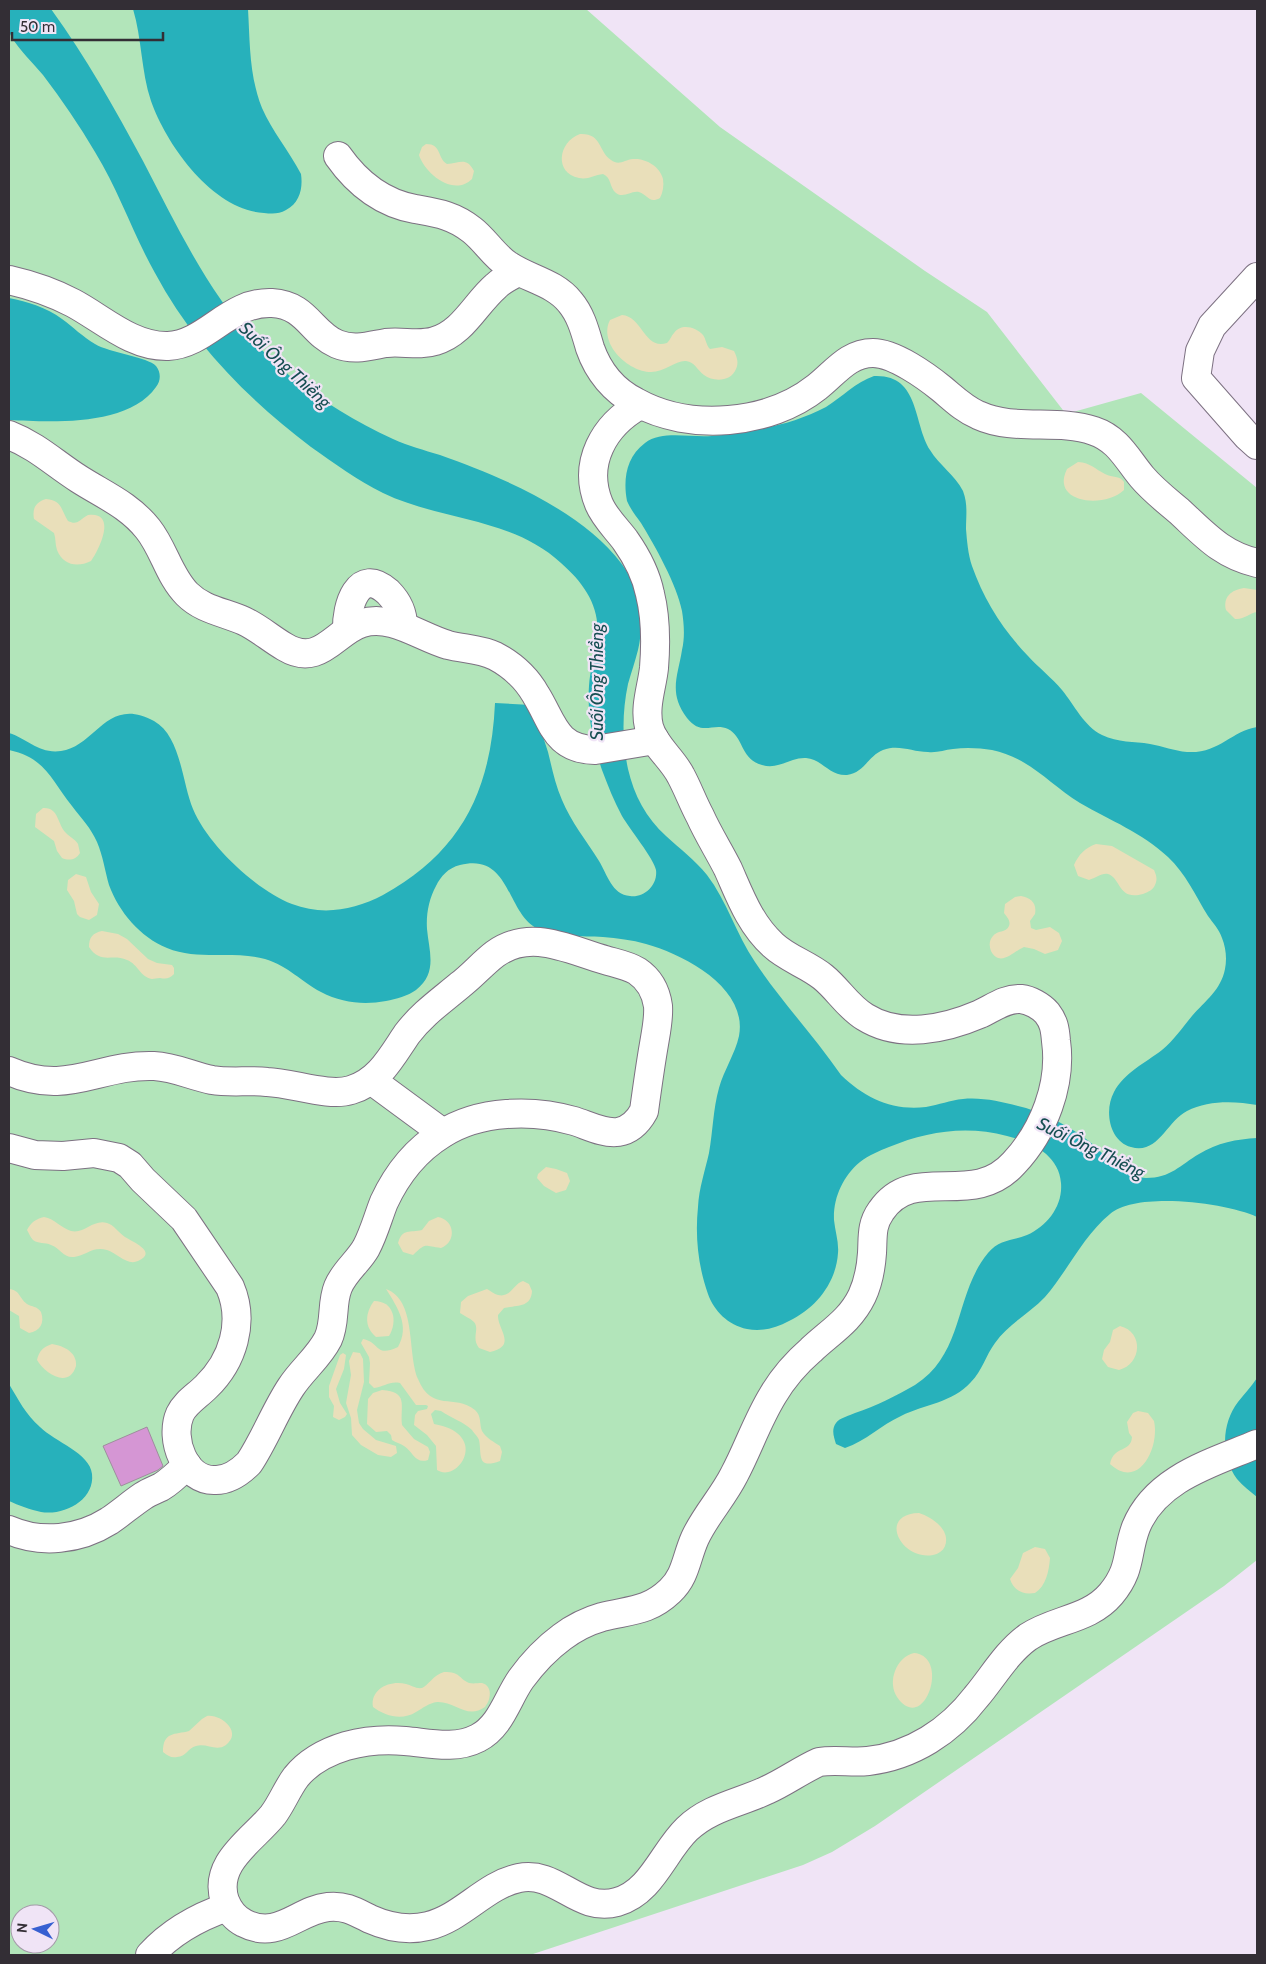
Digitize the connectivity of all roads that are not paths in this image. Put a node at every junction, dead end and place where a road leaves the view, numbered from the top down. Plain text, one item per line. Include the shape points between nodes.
1 (338, 156) dead end
2 (518, 272) junction
3 (1257, 278) edge
4 (9, 280) edge
5 (640, 405) junction
6 (9, 435) edge
7 (1257, 445) edge
8 (1257, 563) edge
9 (403, 626) junction
10 (346, 630) junction
11 (655, 740) junction
12 (9, 1071) edge
13 (371, 1080) junction
14 (443, 1133) junction
15 (9, 1148) edge
16 (1257, 1444) edge
17 (187, 1465) junction
18 (9, 1530) edge
19 (227, 1907) junction
20 (150, 1955) edge

1 - 2 street via 374,193 397,205 432,211 461,222 505,264
2 - 4 street via 495,286 459,327 442,339 360,348 337,344 304,315 272,303 248,306 179,344 146,343 123,334 52,293
2 - 5 street via 551,286 569,300 581,318 600,369 617,390
3 - 7 street via 1212,326 1200,351 1196,378
5 - 8 street via 700,420 761,415 799,399 852,358 876,352 921,374 964,408 990,420 1074,425 1104,435 1122,448 1152,488 1198,530 1227,552
5 - 11 street via 617,420 600,444 594,487 598,502 611,524 641,565 650,591 656,636 647,713
6 - 10 street via 36,447 74,476 114,498 138,518 158,542 177,582 199,604 242,620 296,652 318,651
9 - 10 street via 374,621
9 - 10 street via 398,604 379,585 364,584 354,593
9 - 11 street via 446,644 482,651 502,660 526,680 559,736 574,746 595,750
11 - 19 street via 680,773 759,931 782,953 830,982 862,1015 886,1027 909,1030 955,1023 1012,1000 1031,1002 1046,1012 1054,1027 1058,1050 1056,1080 1048,1110 1014,1164 994,1180 970,1187 915,1188 886,1204 874,1223 869,1278 864,1293 838,1328 811,1349 772,1397 731,1482 699,1529 686,1568 674,1588 652,1605 581,1625 557,1641 519,1682 497,1722 480,1737 459,1744 363,1742 316,1758 299,1773 276,1811 232,1859 222,1888
12 - 13 street via 33,1080 67,1081 123,1068 156,1066 214,1080 286,1083 333,1092 351,1090
13 - 14 street
13 - 14 street via 427,1011 493,956 511,946 530,942 570,947 627,966 637,971 653,988 658,1018 644,1112 633,1125 611,1132 546,1116 510,1114 475,1119
14 - 17 street via 416,1155 395,1182 365,1250 338,1287 328,1339 292,1385 249,1463 233,1476 216,1480 195,1474
15 - 17 street via 35,1155 94,1153 119,1158 184,1219 230,1287 237,1321 230,1350 216,1375 184,1408 178,1421 178,1443
16 - 19 street via 1177,1480 1159,1493 1135,1529 1125,1571 1110,1595 1086,1613 1046,1627 1027,1638 968,1707 939,1734 905,1753 886,1758 867,1762 819,1762 759,1794 706,1814 682,1834 643,1886 626,1898 610,1904 588,1902 544,1878 523,1877 486,1893 441,1922 404,1928 379,1923 359,1912 338,1907 317,1910 284,1925 258,1927 238,1920
17 - 18 street via 162,1486 107,1522 82,1534 38,1538
19 - 20 street via 189,1923

